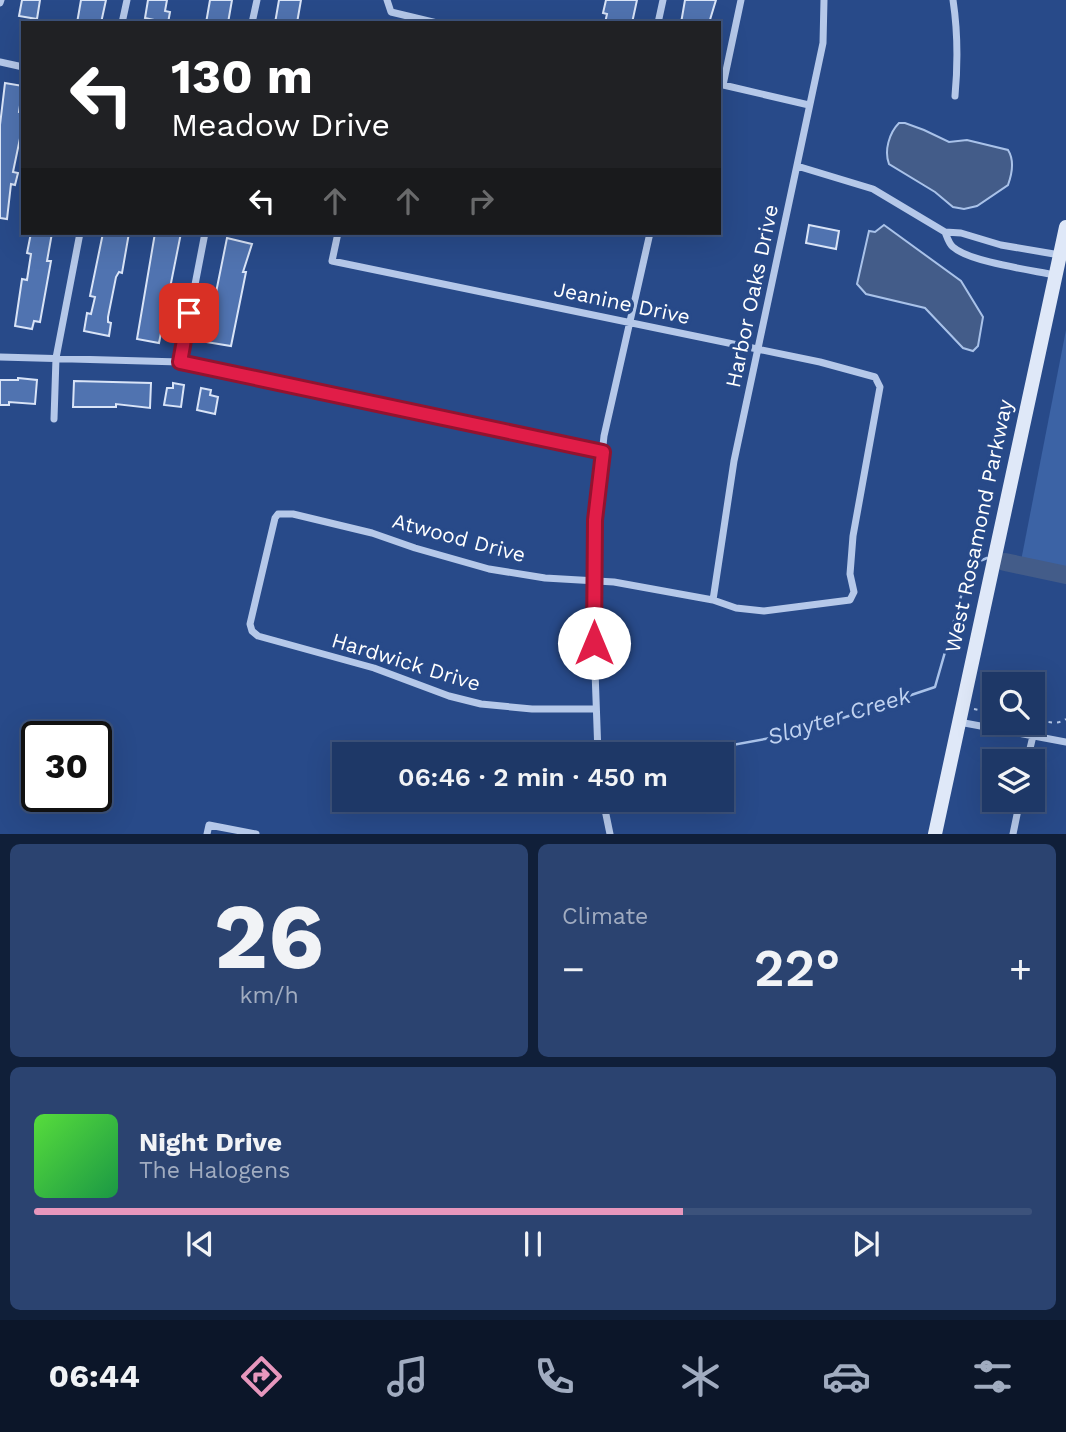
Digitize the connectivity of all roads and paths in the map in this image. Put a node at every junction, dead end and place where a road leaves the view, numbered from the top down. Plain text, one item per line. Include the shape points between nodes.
1 (127, 0) edge
2 (257, 0) edge
3 (387, 0) edge
4 (663, 0) edge
5 (741, 0) edge
6 (824, 0) edge
7 (953, 0) edge
8 (122, 21) edge
9 (252, 21) edge
10 (429, 21) edge
11 (658, 21) edge
12 (0, 62) edge
13 (21, 67) edge
14 (721, 84) edge
15 (955, 96) dead end
16 (809, 105) junction
17 (797, 166) junction
18 (1066, 227) edge
19 (945, 232) junction
20 (80, 235) edge
21 (205, 235) edge
22 (338, 235) edge
23 (650, 235) edge
24 (1060, 255) junction
25 (1055, 275) junction
26 (630, 323) junction
27 (758, 349) junction
28 (0, 357) edge
29 (56, 358) junction
30 (180, 362) junction
31 (54, 419) dead end
32 (603, 452) junction
33 (595, 580) junction
34 (713, 600) junction
35 (840, 602) joint
36 (252, 631) joint
37 (596, 709) junction
38 (970, 709) dead end
39 (982, 711) edge
40 (1066, 719) edge
41 (1045, 721) edge
42 (958, 722) junction
43 (1033, 736) junction
44 (597, 742) edge
45 (1066, 743) edge
46 (1030, 749) edge
47 (605, 812) edge
48 (1018, 812) edge
49 (609, 833) edge
50 (206, 834) edge
51 (256, 834) edge
52 (935, 834) edge
53 (1013, 834) edge

1 - 8 street
2 - 9 street
3 - 10 street via 391,12
4 - 11 street
5 - 14 street
6 - 16 street, Harbor Oaks Drive via 823,43
7 - 15 street via 958,60
12 - 13 street
14 - 16 street
16 - 17 street, Harbor Oaks Drive
17 - 19 street via 873,188
17 - 27 street, Harbor Oaks Drive
18 - 24 street, West Rosamond Parkway
19 - 24 street
19 - 25 street via 951,246 965,253
20 - 29 street
21 - 30 street
22 - 26 street, Jeanine Drive via 332,261
23 - 26 street
24 - 25 street, West Rosamond Parkway
25 - 42 street, West Rosamond Parkway
26 - 27 street, Jeanine Drive
26 - 32 street
27 - 34 street, Harbor Oaks Drive via 734,461
27 - 35 street, Jeanine Drive via 855,370 875,377 880,387 853,536 850,574 854,592 850,600
28 - 29 street
29 - 30 street
29 - 31 street
30 - 32 street
32 - 33 street via 595,520
33 - 34 street, Atwood Drive
33 - 36 street, Atwood Drive via 489,569 372,533 278,514
33 - 37 street
34 - 35 street, Atwood Drive via 764,611
36 - 37 street, Hardwick Drive via 265,639 374,668 481,704
37 - 44 street
38 - 39 path
40 - 41 path
42 - 43 street
42 - 52 street, West Rosamond Parkway
43 - 45 street
43 - 46 street
47 - 49 street
48 - 53 street
50 - 51 street via 209,825

